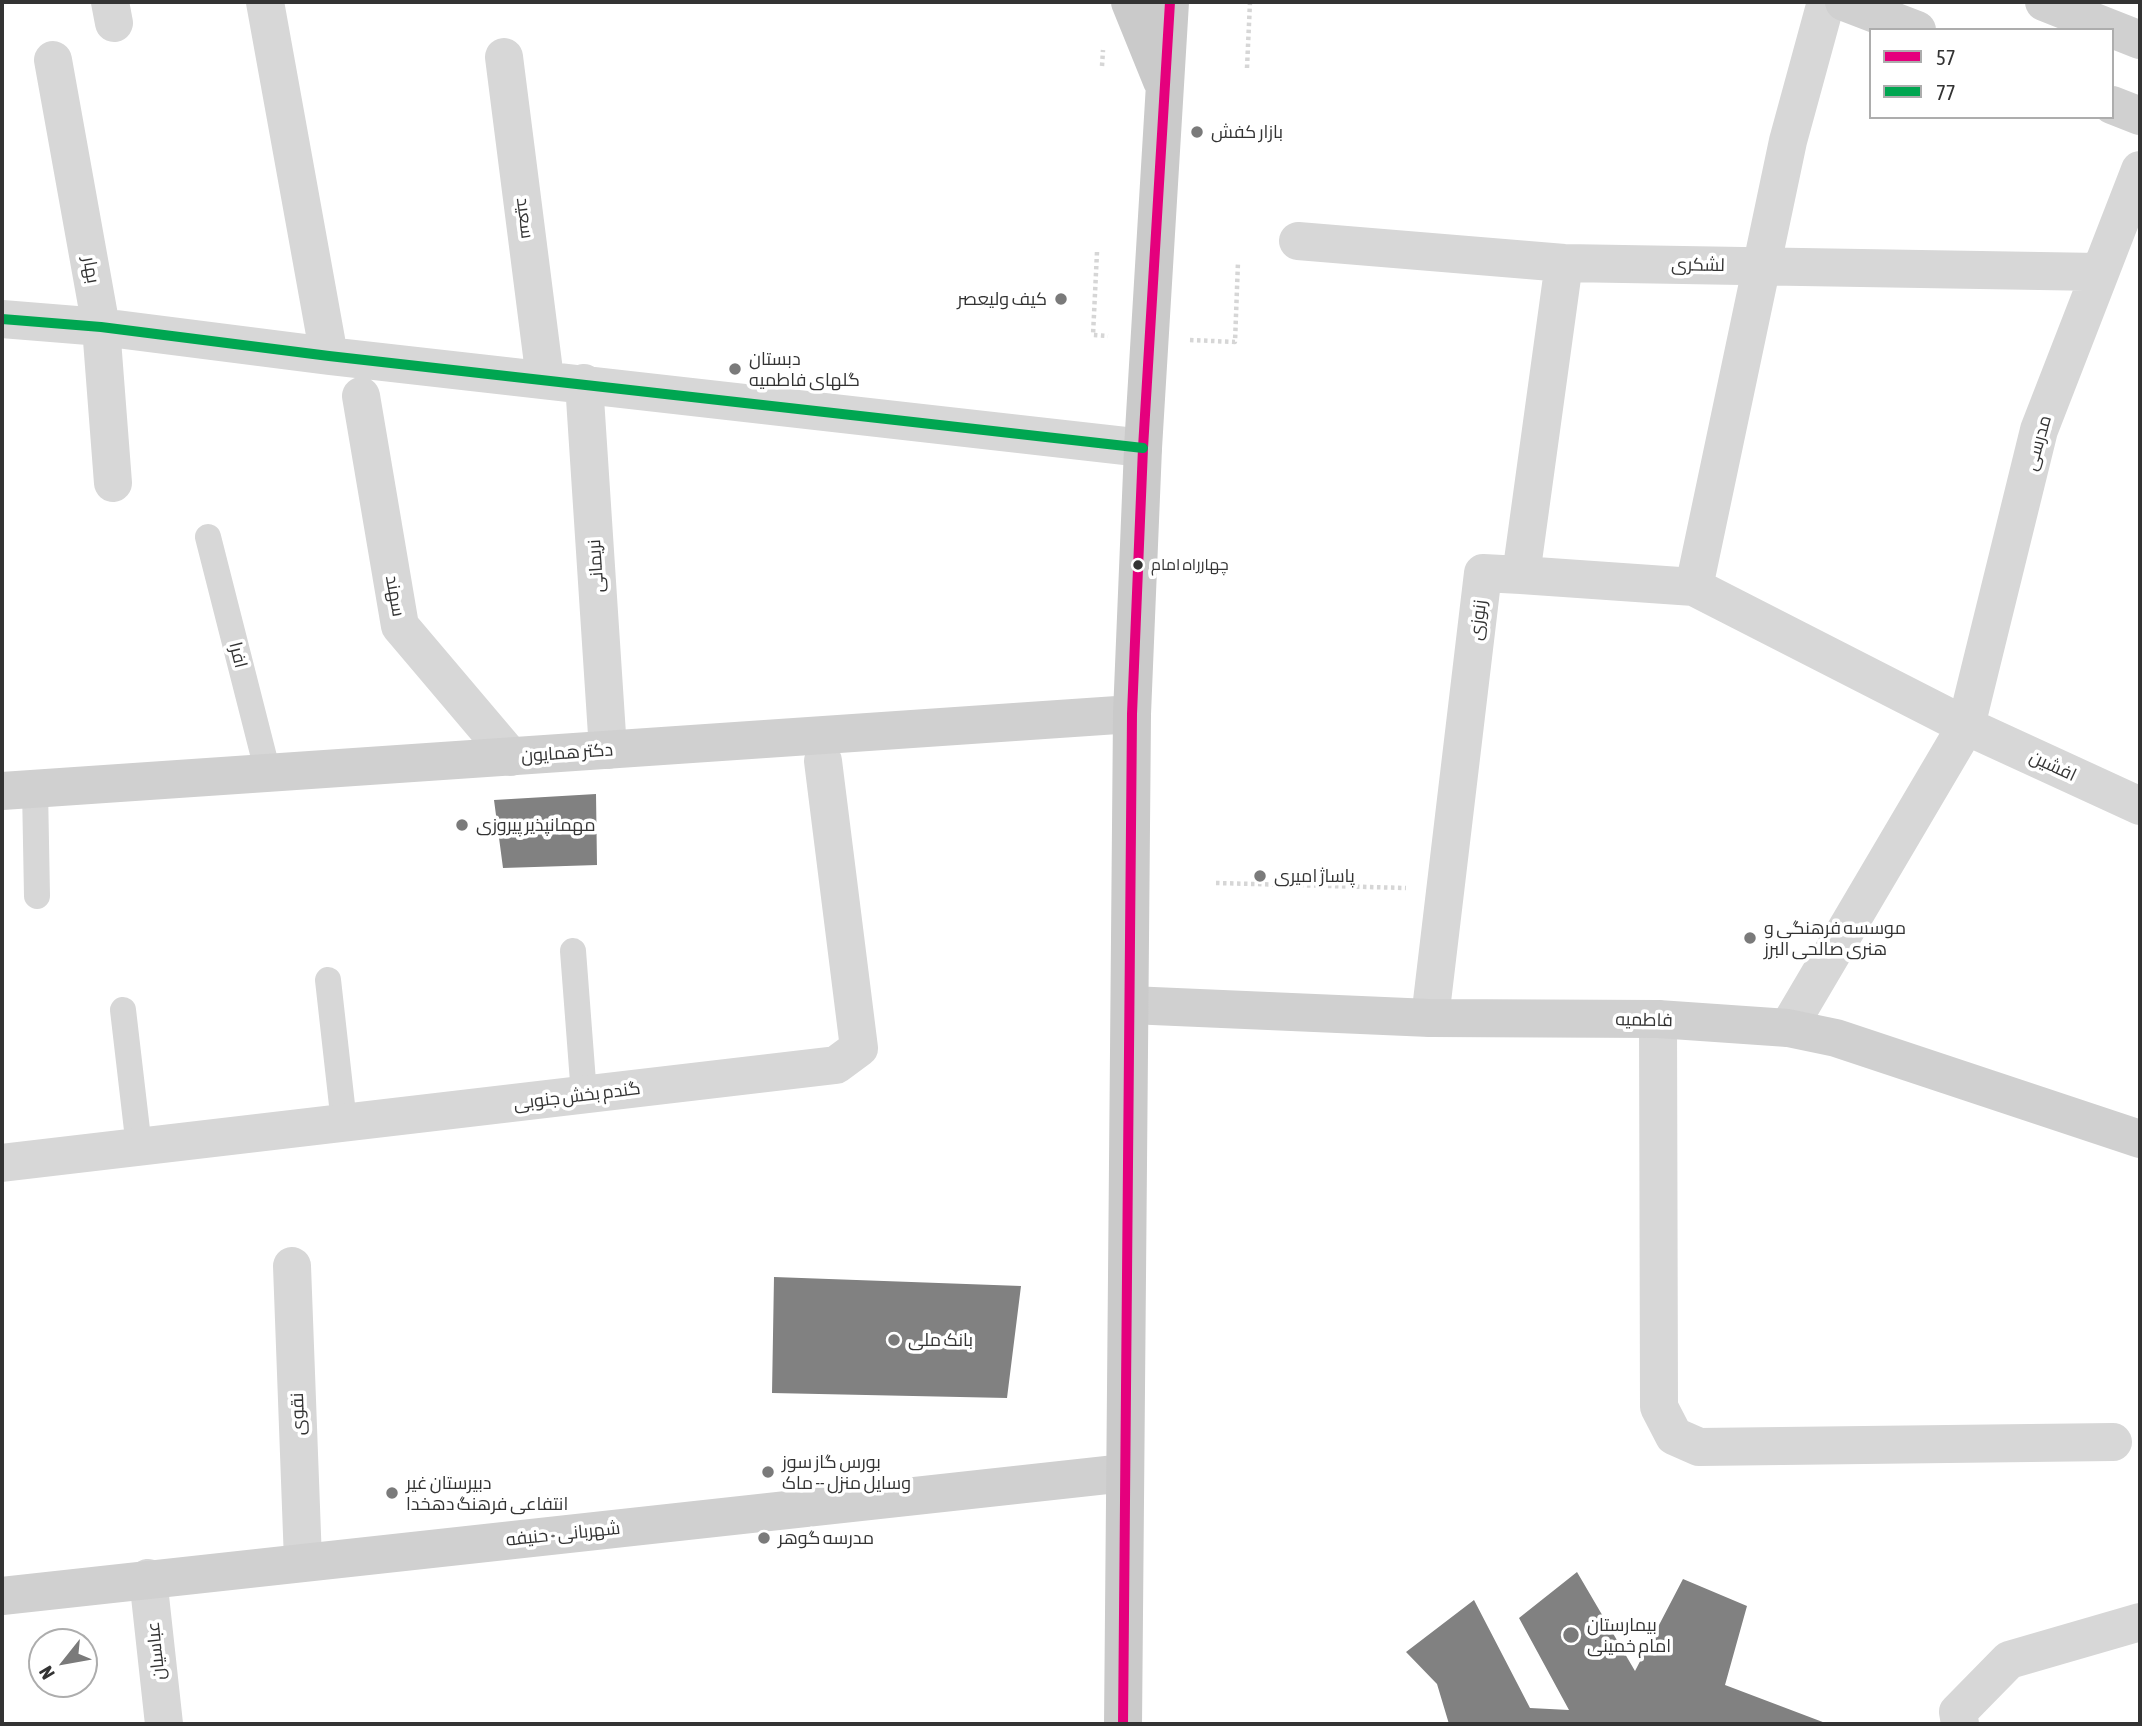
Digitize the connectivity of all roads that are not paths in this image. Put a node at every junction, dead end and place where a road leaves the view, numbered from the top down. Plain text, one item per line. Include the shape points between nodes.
1 (265, 2) edge
2 (1130, 2) edge
3 (1170, 2) edge
4 (1826, 2) edge
5 (1844, 2) edge
6 (2044, 2) edge
7 (1912, 28) edge
8 (2110, 28) edge
9 (2114, 30) edge
10 (2140, 40) edge
11 (504, 57) dead end
12 (52, 60) dead end
13 (1167, 93) junction
14 (2114, 106) edge
15 (2140, 116) edge
16 (2140, 170) edge
17 (1298, 241) dead end
18 (1564, 263) junction
19 (1761, 267) junction
20 (2099, 272) junction
21 (2, 319) edge
22 (101, 327) junction
23 (329, 356) junction
24 (545, 379) junction
25 (584, 383) junction
26 (361, 396) dead end
27 (1143, 448) junction
28 (113, 483) dead end
29 (208, 537) dead end
30 (1521, 575) junction
31 (1694, 587) junction
32 (1132, 714) junction
33 (1966, 726) junction
34 (608, 750) junction
35 (511, 757) junction
36 (823, 761) dead end
37 (268, 773) junction
38 (18, 790) edge
39 (2140, 806) edge
40 (37, 896) dead end
41 (573, 951) dead end
42 (328, 980) dead end
43 (1130, 1005) junction
44 (123, 1010) dead end
45 (1430, 1018) junction
46 (1658, 1019) junction
47 (1788, 1028) junction
48 (584, 1095) junction
49 (344, 1123) junction
50 (2140, 1139) edge
51 (139, 1147) junction
52 (2, 1163) edge
53 (292, 1266) dead end
54 (2113, 1442) dead end
55 (1125, 1473) junction
56 (303, 1561) junction
57 (148, 1578) junction
58 (2, 1596) edge
59 (2140, 1622) edge
60 (164, 1724) edge
61 (1123, 1724) edge
62 (1959, 1724) edge

1 - 23 street
2 - 13 main road
3 - 13 main road
4 - 19 street via 1788,141
5 - 7 street
6 - 8 street
9 - 10 street
11 - 24 street, سعید
12 - 22 street, بهار
13 - 27 main road
14 - 15 street
16 - 20 street, مدرسی
17 - 18 street, لشکری
18 - 19 street, لشکری
18 - 30 street
19 - 20 street, لشکری
19 - 31 street
20 - 33 street, مدرسی via 2039,430
21 - 22 street
22 - 23 street
22 - 28 street, بهار
23 - 24 street
24 - 25 street
25 - 27 street
25 - 34 street, نریمانی
26 - 35 street, سهند via 400,626
27 - 32 main road
29 - 37 lane, افرا
30 - 31 street
30 - 45 street, زنوزی via 1483,573
31 - 33 street
32 - 34 street, دکتر همایون
32 - 43 main road
33 - 39 street, افشین
33 - 47 street, مدرسی
34 - 35 street, دکتر همایون
35 - 37 street, دکتر همایون
36 - 48 street, گندم بخش جنوبی via 859,1048 836,1065
37 - 38 street, دکتر همایون
38 - 40 lane
41 - 48 lane
42 - 49 lane
43 - 45 street, فاطمیه
43 - 55 main road
44 - 51 lane
45 - 46 street, فاطمیه
46 - 47 street, فاطمیه
46 - 54 street via 1659,1407 1674,1436 1699,1447
47 - 50 street, فاطمیه via 1836,1038
48 - 49 street, گندم بخش جنوبی
49 - 51 street, گندم بخش جنوبی
51 - 52 street, گندم بخش جنوبی
53 - 56 street, نقوی
55 - 56 street, شهربانی - حنیفه
55 - 61 main road
56 - 57 street, شهربانی - حنیفه
57 - 58 street, شهربانی - حنیفه
57 - 60 street, عباسیان
59 - 62 street via 2010,1660 1958,1712

